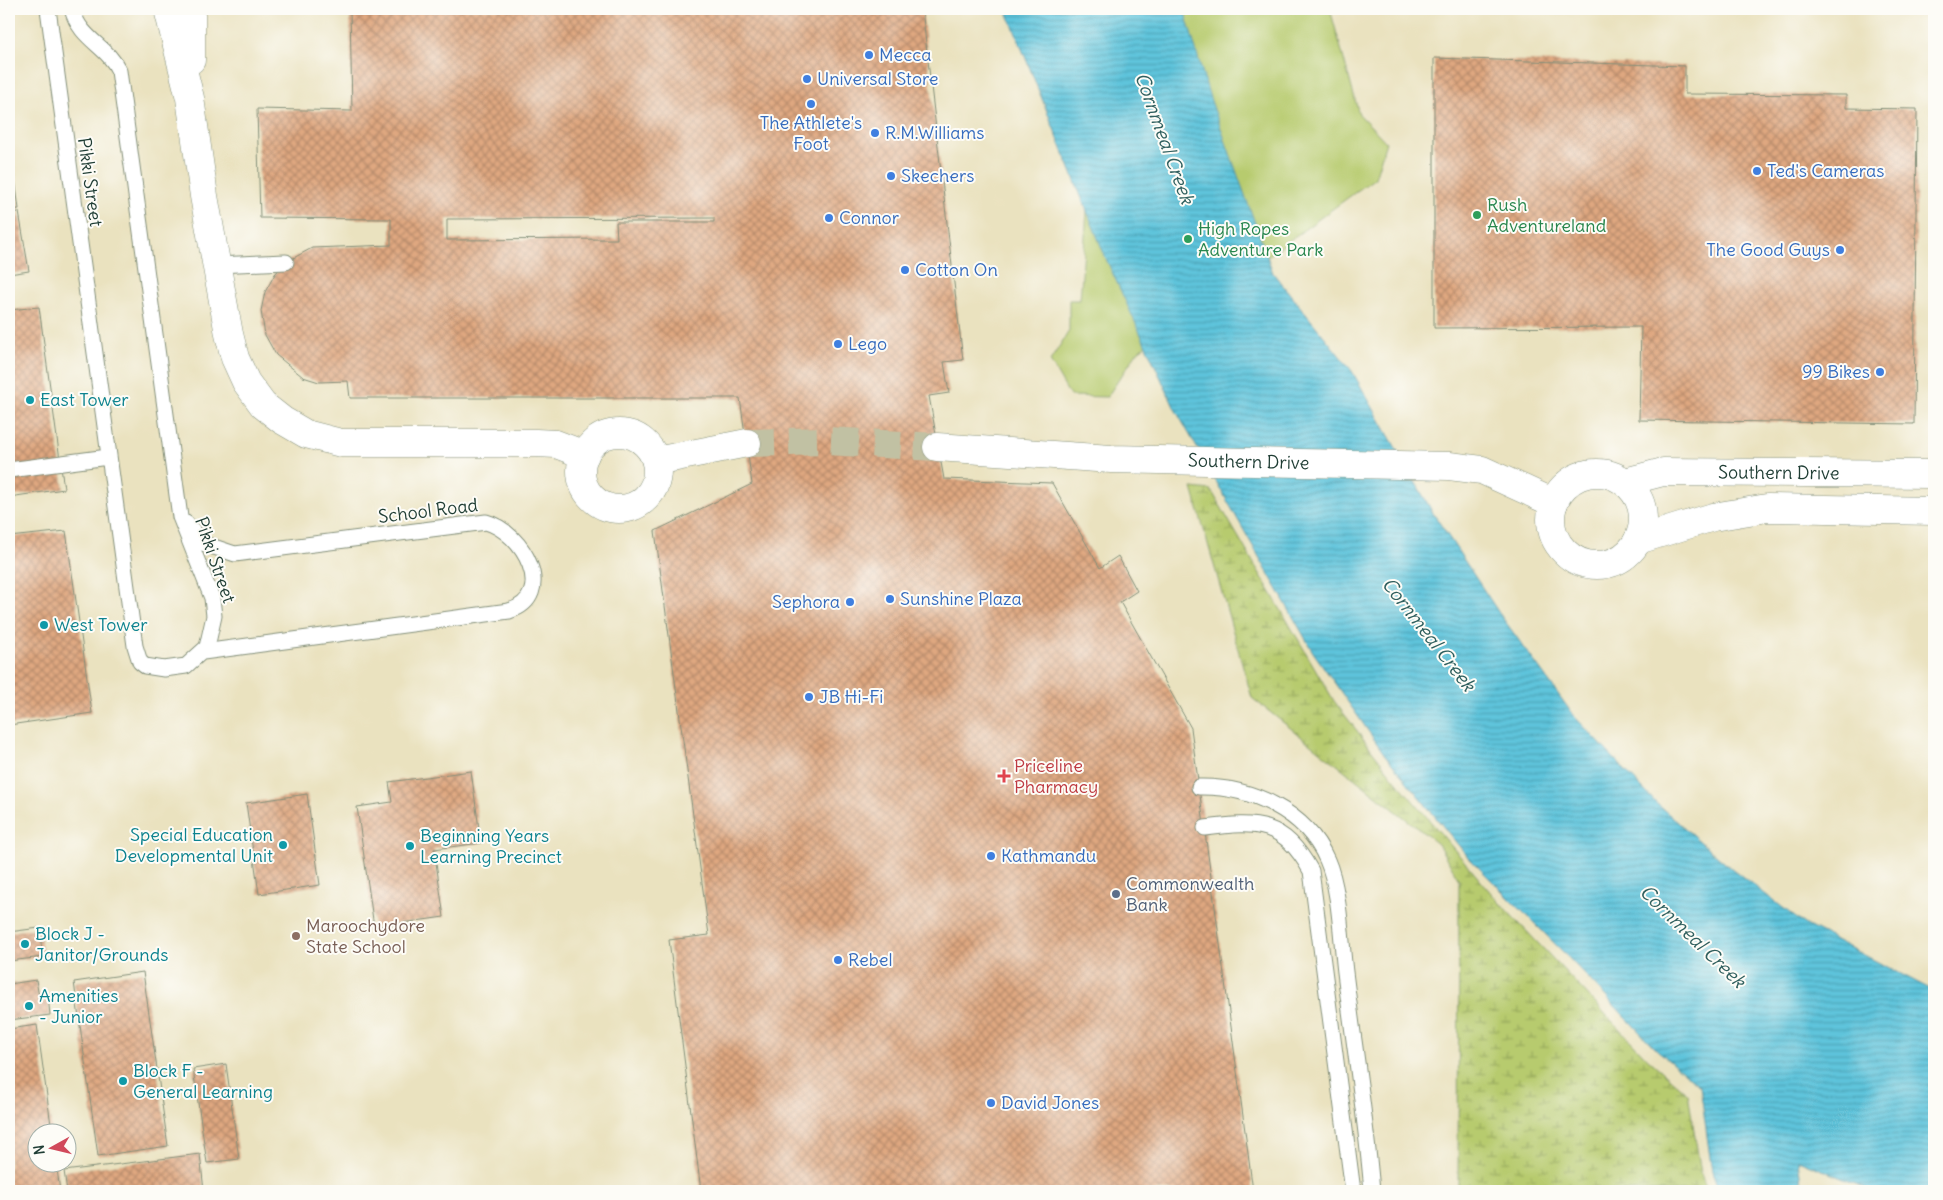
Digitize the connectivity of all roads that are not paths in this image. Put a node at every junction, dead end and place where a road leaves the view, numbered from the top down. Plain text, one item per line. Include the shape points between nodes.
1 (48, 9) edge
2 (72, 9) edge
3 (168, 9) edge
4 (191, 9) edge
5 (190, 98) junction
6 (286, 262) dead end
7 (216, 265) junction
8 (747, 443) tunnel mouth
9 (938, 447) tunnel mouth
10 (585, 455) junction
11 (108, 457) junction
12 (656, 462) junction
13 (9, 470) edge
14 (1934, 474) edge
15 (1625, 482) junction
16 (178, 503) junction
17 (1554, 503) junction
18 (1934, 511) edge
19 (1638, 540) junction
20 (203, 652) junction
21 (1199, 787) dead end
22 (1205, 828) dead end
23 (1372, 1189) edge
24 (1353, 1191) edge

1 - 11 lane, Pikki Street
2 - 16 lane, Pikki Street via 82,32 114,61 121,77
3 - 5 street
4 - 5 street
5 - 7 street
6 - 7 lane
7 - 10 street via 235,358 246,382 263,405 306,434 360,445 556,444
8 - 12 street
9 - 17 street, Southern Drive via 1111,459 1432,465 1482,470
10 - 12 street via 595,442 607,435 620,433 643,441
10 - 12 street via 582,473 586,492 600,504 618,510 641,503 649,495 658,474
11 - 13 lane
11 - 20 lane, Pikki Street via 140,662 157,669 184,666
14 - 15 street, Southern Drive via 1663,472
15 - 17 street via 1612,475 1584,475 1562,490
15 - 19 street via 1634,491 1643,515 1643,528
16 - 20 lane, Pikki Street via 184,531 213,604 211,638
16 - 20 lane, School Road via 184,519 200,541 236,554 486,522 499,525 514,538 525,554 531,574 532,588 528,600 508,611
17 - 19 street via 1551,518 1554,533 1561,547 1579,561 1602,565 1616,561
18 - 19 street, Southern Drive via 1767,508 1713,517
21 - 23 lane via 1218,787 1272,803 1305,826 1327,859 1337,910
22 - 24 lane via 1250,824 1270,829 1288,838 1311,871

